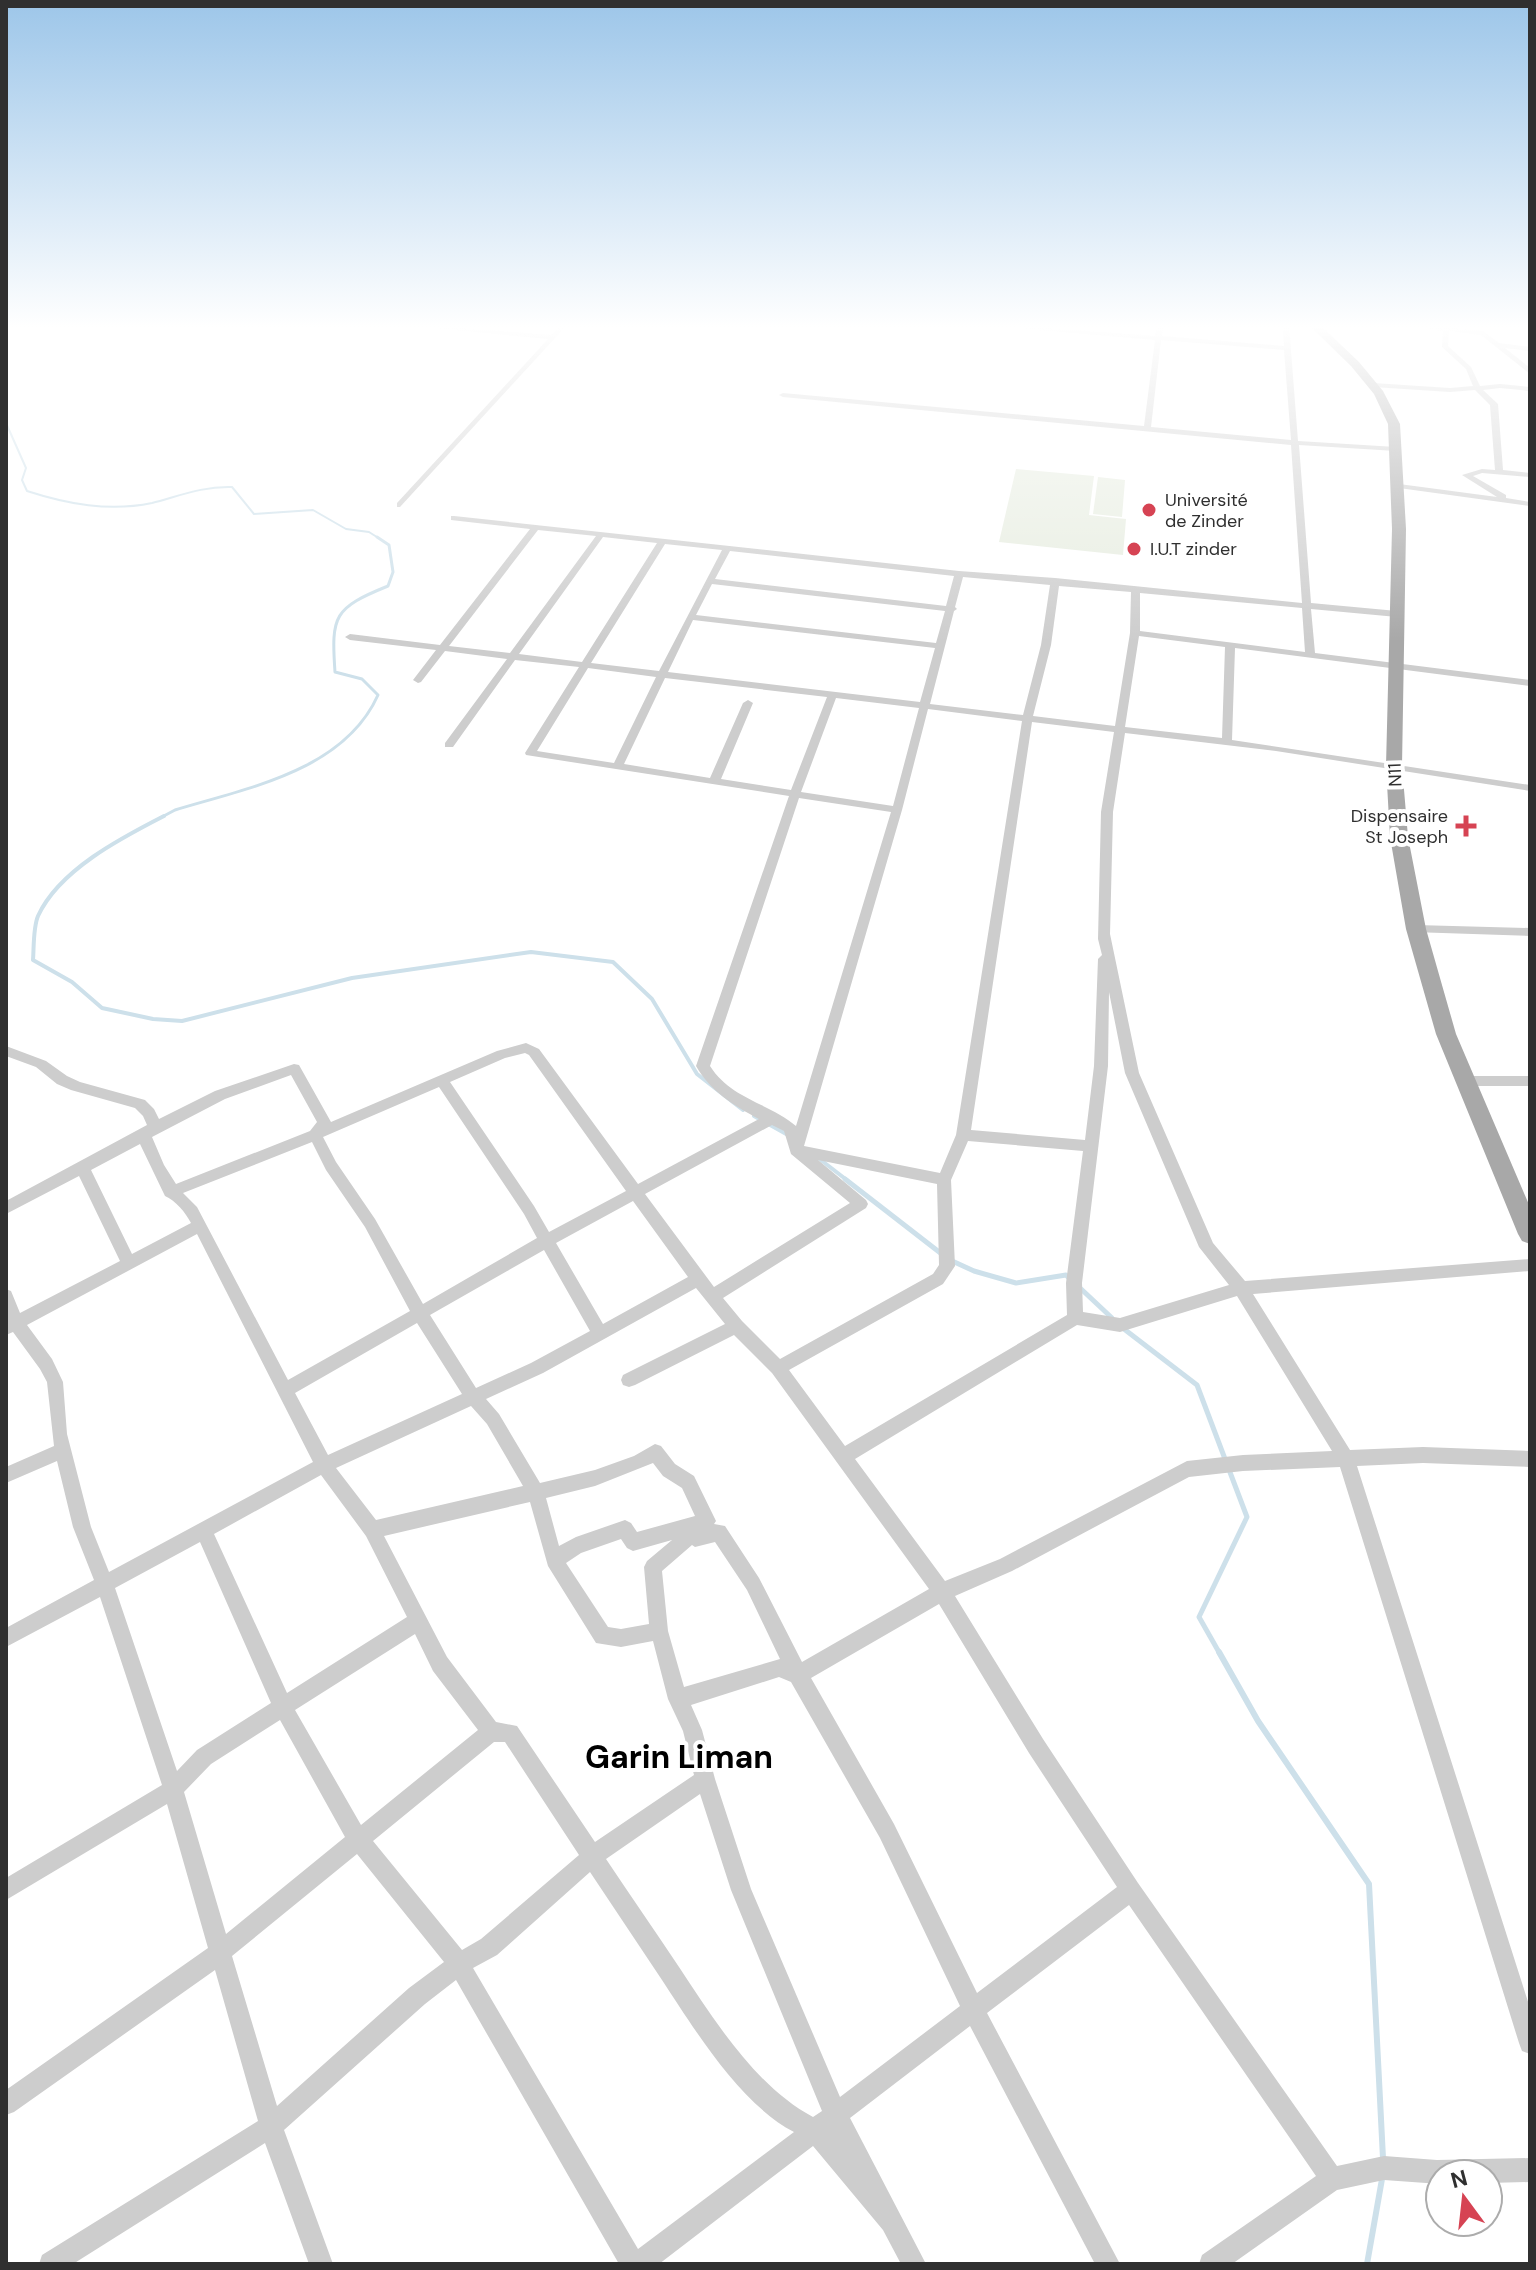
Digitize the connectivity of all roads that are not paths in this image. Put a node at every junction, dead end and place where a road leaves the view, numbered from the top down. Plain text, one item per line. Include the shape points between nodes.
1 (467, 431) edge
2 (1168, 431) edge
3 (1295, 431) edge
4 (1393, 431) edge
5 (1496, 431) edge
6 (1296, 443) junction
7 (1396, 449) junction
8 (1499, 471) junction
9 (1530, 475) edge
10 (1399, 486) junction
11 (1510, 501) junction
12 (1530, 504) edge
13 (400, 505) dead end
14 (454, 518) dead end
15 (535, 528) junction
16 (600, 536) junction
17 (661, 543) junction
18 (727, 549) junction
19 (959, 574) junction
20 (710, 581) junction
21 (1055, 581) junction
22 (1136, 589) junction
23 (1308, 605) junction
24 (952, 609) junction
25 (1397, 614) junction
26 (690, 617) junction
27 (1135, 633) junction
28 (350, 637) dead end
29 (1230, 644) junction
30 (941, 646) junction
31 (442, 647) junction
32 (1310, 655) junction
33 (510, 658) junction
34 (1395, 665) junction
35 (583, 667) junction
36 (661, 674) junction
37 (418, 680) dead end
38 (1530, 683) edge
39 (832, 696) junction
40 (748, 703) dead end
41 (923, 705) junction
42 (1027, 718) junction
43 (1118, 731) junction
44 (1227, 742) junction
45 (449, 745) dead end
46 (1394, 766) junction
47 (617, 767) junction
48 (714, 782) junction
49 (1530, 788) edge
50 (795, 794) junction
51 (897, 810) junction
52 (1416, 929) junction
53 (1530, 932) edge
54 (1104, 933) junction
55 (6, 1051) edge
56 (441, 1080) junction
57 (1466, 1081) junction
58 (1530, 1081) edge
59 (772, 1118) junction
60 (149, 1131) junction
61 (315, 1135) junction
62 (963, 1135) junction
63 (1090, 1146) junction
64 (796, 1150) junction
65 (82, 1167) junction
66 (944, 1180) junction
67 (6, 1188) edge
68 (170, 1192) junction
69 (637, 1194) junction
70 (11, 1205) edge
71 (1527, 1221) edge
72 (199, 1226) junction
73 (546, 1241) junction
74 (128, 1262) junction
75 (1530, 1265) edge
76 (698, 1279) junction
77 (1241, 1288) junction
78 (6, 1296) edge
79 (713, 1296) junction
80 (419, 1312) junction
81 (1075, 1318) junction
82 (11, 1326) edge
83 (736, 1326) junction
84 (600, 1334) junction
85 (778, 1368) junction
86 (629, 1380) dead end
87 (285, 1390) junction
88 (473, 1397) junction
89 (62, 1451) junction
90 (843, 1457) junction
91 (1346, 1459) junction
92 (1530, 1459) edge
93 (324, 1465) junction
94 (6, 1475) edge
95 (536, 1492) junction
96 (707, 1521) junction
97 (372, 1530) junction
98 (204, 1532) junction
99 (686, 1541) junction
100 (554, 1560) junction
101 (105, 1585) junction
102 (942, 1592) junction
103 (416, 1622) junction
104 (659, 1631) junction
105 (6, 1638) edge
106 (798, 1675) junction
107 (678, 1699) junction
108 (283, 1707) junction
109 (491, 1732) junction
110 (705, 1779) junction
111 (173, 1789) junction
112 (357, 1838) junction
113 (594, 1855) junction
114 (6, 1890) edge
115 (1131, 1890) junction
116 (221, 1952) junction
117 (459, 1964) junction
118 (974, 2010) junction
119 (1530, 2043) edge
120 (6, 2104) edge
121 (835, 2114) junction
122 (271, 2126) junction
123 (814, 2130) junction
124 (1530, 2170) edge
125 (1332, 2179) junction
126 (892, 2222) junction
127 (53, 2263) edge
128 (321, 2264) edge
129 (633, 2264) edge
130 (639, 2264) edge
131 (914, 2264) edge
132 (1108, 2264) edge
133 (1211, 2264) edge

1 - 13 street
2 - 6 street
3 - 6 street
4 - 7 main road, N11
5 - 8 street
6 - 7 street
6 - 23 street
7 - 10 main road, N11
8 - 9 street
8 - 11 street via 1466,475
10 - 11 street
10 - 25 main road, N11
11 - 12 street
14 - 15 street
15 - 16 street
15 - 31 street
16 - 17 street
16 - 33 street
17 - 18 street
17 - 35 street
18 - 19 street
18 - 20 street
19 - 21 street
19 - 24 street
20 - 24 street
20 - 26 street
21 - 22 street
21 - 42 street
22 - 23 street
22 - 27 street
23 - 25 street
23 - 32 street
24 - 30 street
25 - 34 main road, N11
26 - 30 street
26 - 36 street
27 - 29 street
27 - 43 street
28 - 31 street
29 - 32 street
29 - 44 street
30 - 41 street
31 - 33 street
31 - 37 street
32 - 34 street
33 - 35 street
33 - 45 street
34 - 38 street
34 - 46 main road, N11
35 - 36 street
35 - 47 street via 530,753
36 - 39 street
36 - 47 street
39 - 41 street
39 - 50 street
40 - 48 street
41 - 42 street
41 - 51 street
42 - 43 street
42 - 62 street
43 - 44 street
43 - 54 street via 1104,850
44 - 46 street
46 - 49 street
46 - 52 main road, N11 via 1399,837
47 - 48 street
48 - 50 street
50 - 51 street
50 - 59 street via 703,1066 709,1078 735,1099
51 - 64 street
52 - 53 street
52 - 57 main road, N11 via 1442,1022
54 - 63 street via 1101,1066
54 - 77 street via 1132,1073 1207,1247
55 - 60 street via 41,1064 76,1086 140,1104 149,1113
56 - 61 street
56 - 69 street via 502,1054 530,1050
56 - 73 street
57 - 58 street
57 - 71 main road, N11
59 - 64 street via 790,1128
59 - 69 street
60 - 61 street via 220,1095 294,1069 324,1122
60 - 65 street
60 - 68 street via 154,1164
61 - 68 street
61 - 80 street
62 - 63 street
62 - 66 street
63 - 81 street via 1074,1283
64 - 66 street
64 - 79 street via 861,1204
65 - 70 street
65 - 74 street
66 - 85 street via 948,1259 938,1279
67 - 70 street
68 - 72 street via 192,1211
69 - 73 street
69 - 76 street
72 - 74 street
72 - 87 street
73 - 80 street
73 - 84 street
74 - 82 street
75 - 77 street
76 - 79 street
76 - 84 street
77 - 81 street via 1120,1325
77 - 91 street
78 - 82 street
79 - 83 street
80 - 87 street
80 - 88 street
81 - 90 street
82 - 89 street via 46,1364 55,1382
83 - 85 street
83 - 86 street
84 - 88 street
85 - 90 street
87 - 93 street
88 - 93 street
88 - 95 street via 493,1419
89 - 94 street
89 - 101 street via 82,1527
90 - 102 street
91 - 92 street
91 - 102 street via 1187,1469 1006,1565
91 - 119 street
93 - 97 street
93 - 98 street
95 - 96 street via 595,1478 655,1452 688,1482
95 - 97 street
95 - 100 street
96 - 99 street
96 - 100 street via 633,1542 625,1529 576,1546
97 - 103 street
98 - 101 street
98 - 108 street
99 - 104 street via 653,1567
99 - 106 street via 713,1532 725,1538
100 - 104 street via 603,1636
101 - 105 street
101 - 111 street
102 - 106 street
102 - 115 street
103 - 108 street
103 - 109 street
104 - 107 street
106 - 107 street via 779,1668
106 - 118 street via 887,1831
107 - 110 street
108 - 111 street via 204,1757
108 - 112 street
109 - 112 street
109 - 113 street via 510,1733
110 - 113 street
110 - 121 street via 741,1890
111 - 114 street
111 - 116 street
112 - 116 street
112 - 117 street
113 - 117 street via 489,1947
113 - 123 street via 706,2027 760,2093 785,2115
115 - 118 street
115 - 125 street
116 - 120 street
116 - 122 street
117 - 122 street
117 - 129 street
118 - 121 street
118 - 132 street
121 - 123 street
121 - 126 street
122 - 127 street
122 - 128 street
123 - 126 street
123 - 130 street
124 - 125 street via 1384,2168
125 - 133 street
126 - 131 street

